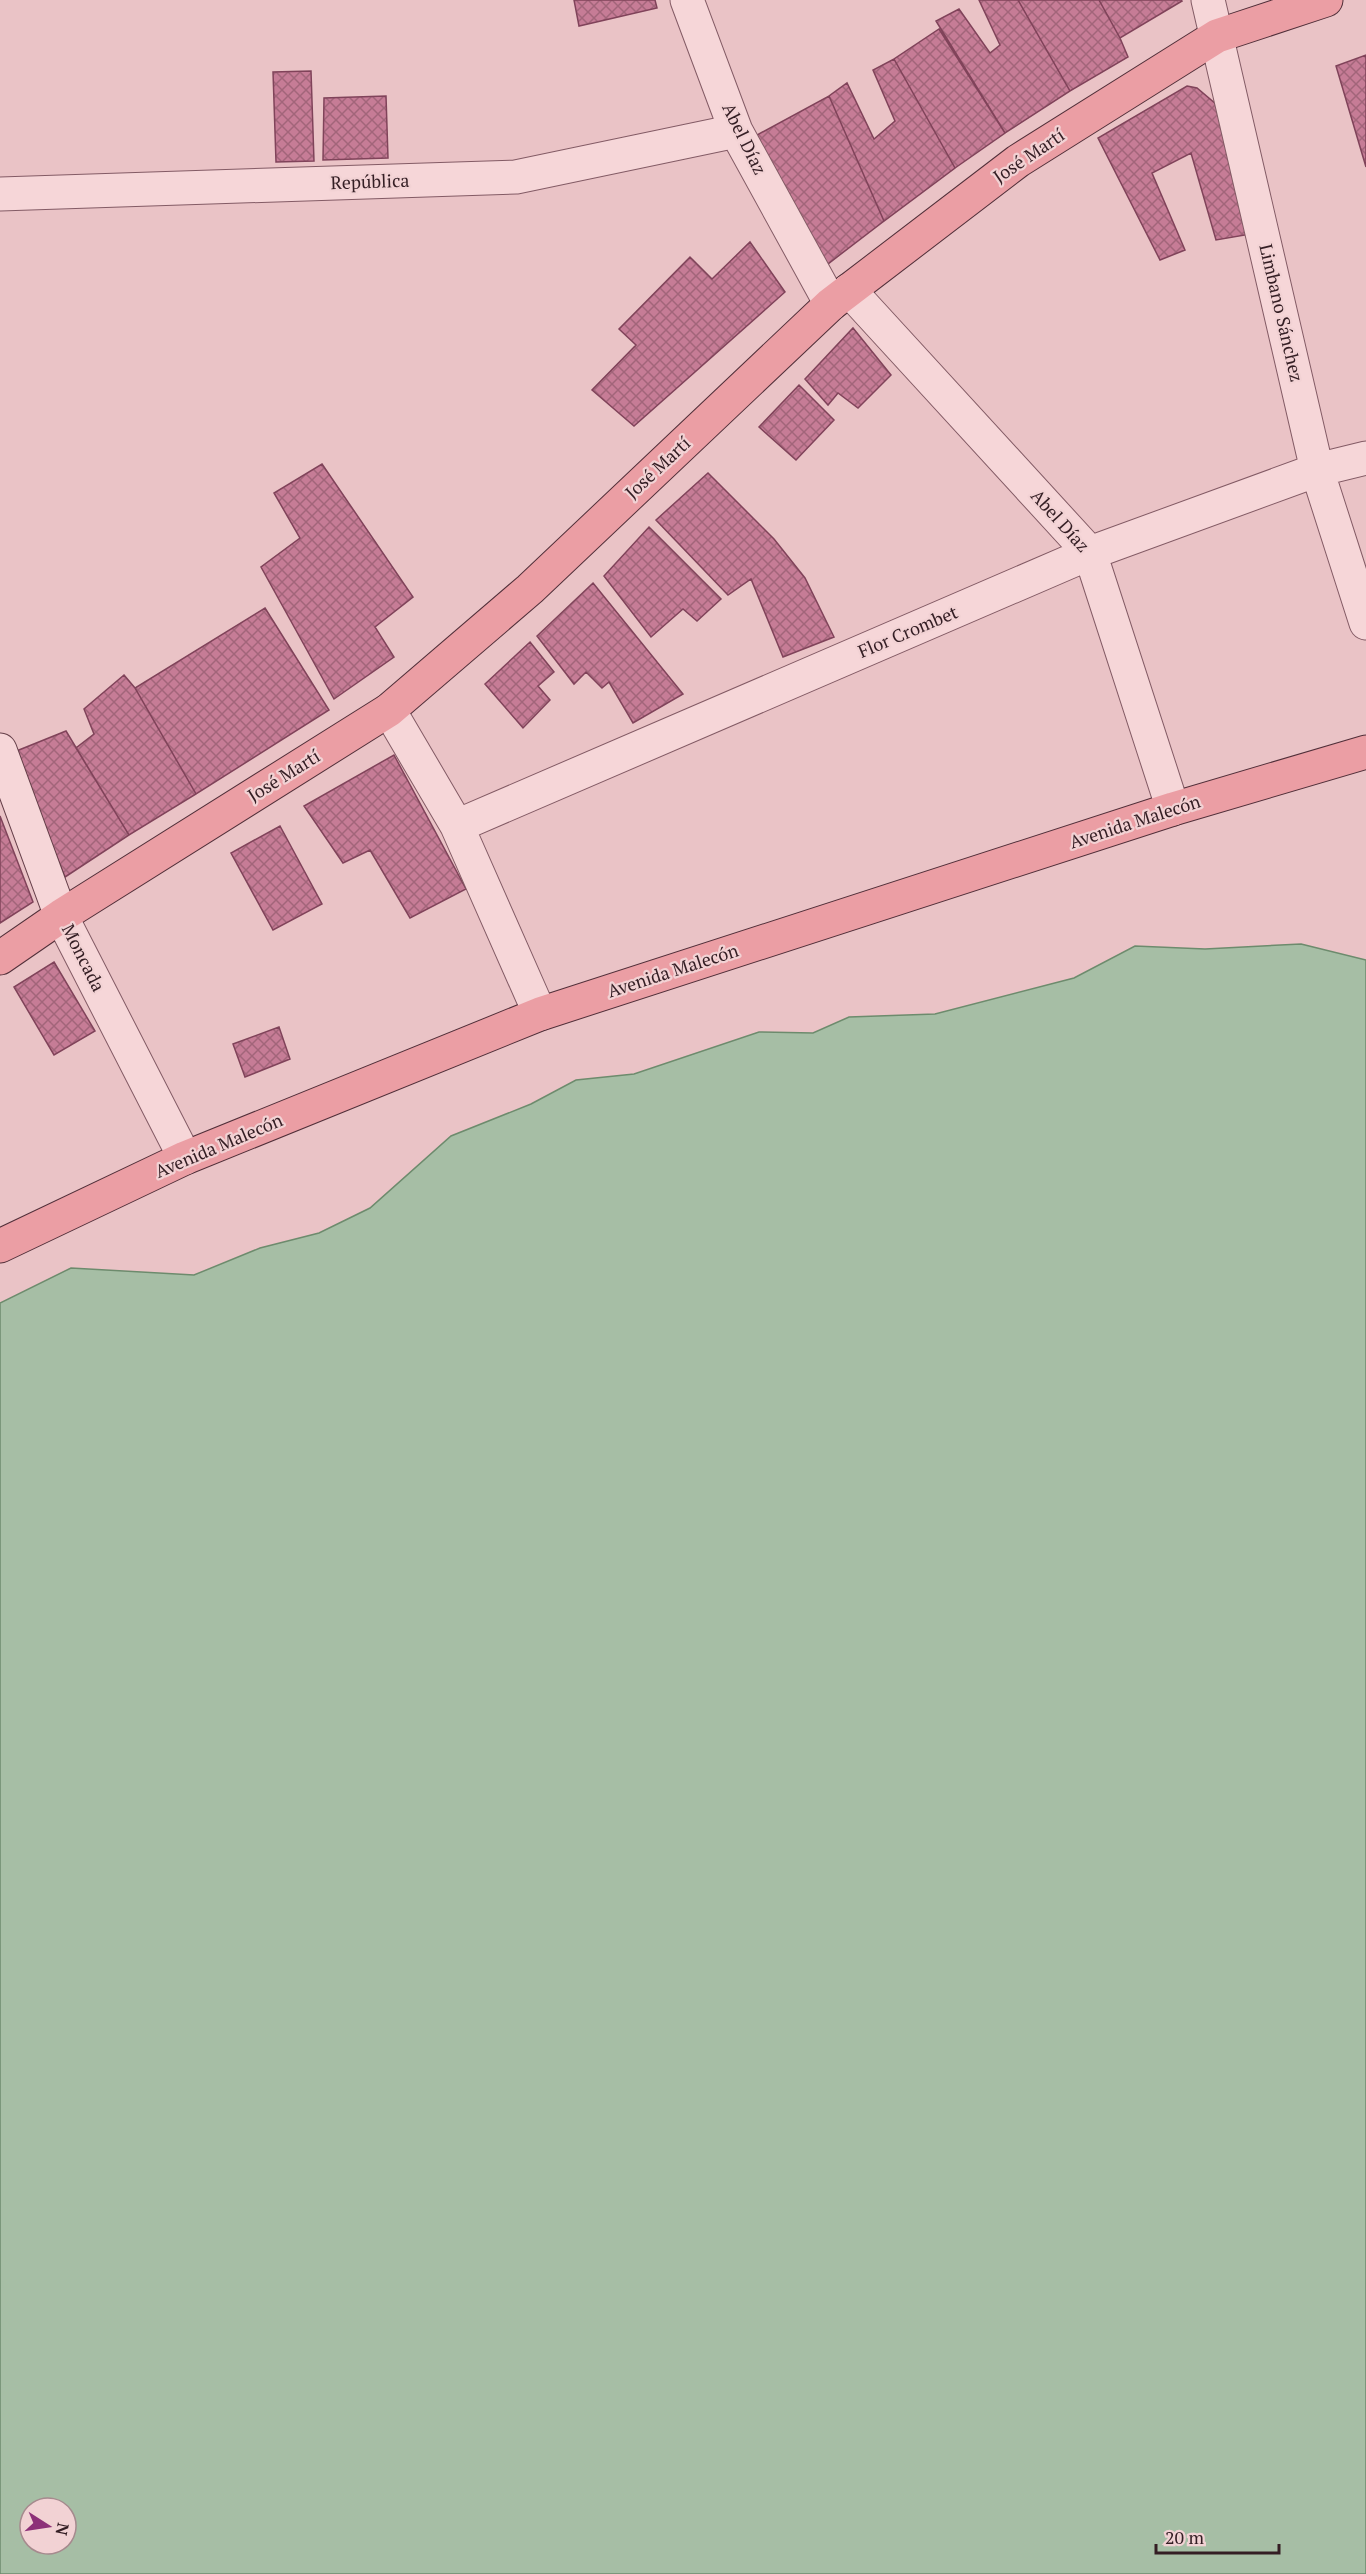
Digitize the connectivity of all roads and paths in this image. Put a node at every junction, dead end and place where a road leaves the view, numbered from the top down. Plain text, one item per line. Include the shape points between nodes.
1 (687, 0) edge
2 (1208, 0) edge
3 (1326, 0) edge
4 (1216, 36) junction
5 (736, 131) junction
6 (0, 194) edge
7 (840, 297) junction
8 (1366, 458) edge
9 (1317, 470) junction
10 (1090, 553) junction
11 (1366, 623) edge
12 (389, 710) junction
13 (0, 750) edge
14 (1366, 752) edge
15 (1173, 809) junction
16 (457, 826) junction
17 (61, 916) junction
18 (0, 958) edge
19 (540, 1014) junction
20 (185, 1158) junction
21 (0, 1246) edge

1 - 5 street, Abel Díaz
2 - 4 street, Limbano Sánchez
3 - 4 main road, José Martí
4 - 7 main road, José Martí via 1018,161
4 - 9 street, Limbano Sánchez
5 - 6 street, República via 516,177
5 - 7 street, Abel Díaz
7 - 10 street, Abel Díaz
7 - 12 main road, José Martí via 530,589
8 - 9 street, Flor Crombet
9 - 10 street, Flor Crombet
9 - 11 street, Limbano Sánchez
10 - 15 street, Abel Díaz
10 - 16 street, Flor Crombet
12 - 16 street
12 - 17 main road, José Martí
13 - 17 street, Moncada
14 - 15 main road, Avenida Malecón
15 - 19 main road, Avenida Malecón
16 - 19 street
17 - 18 main road, José Martí
17 - 20 street, Moncada
19 - 20 main road, Avenida Malecón
20 - 21 main road, Avenida Malecón

